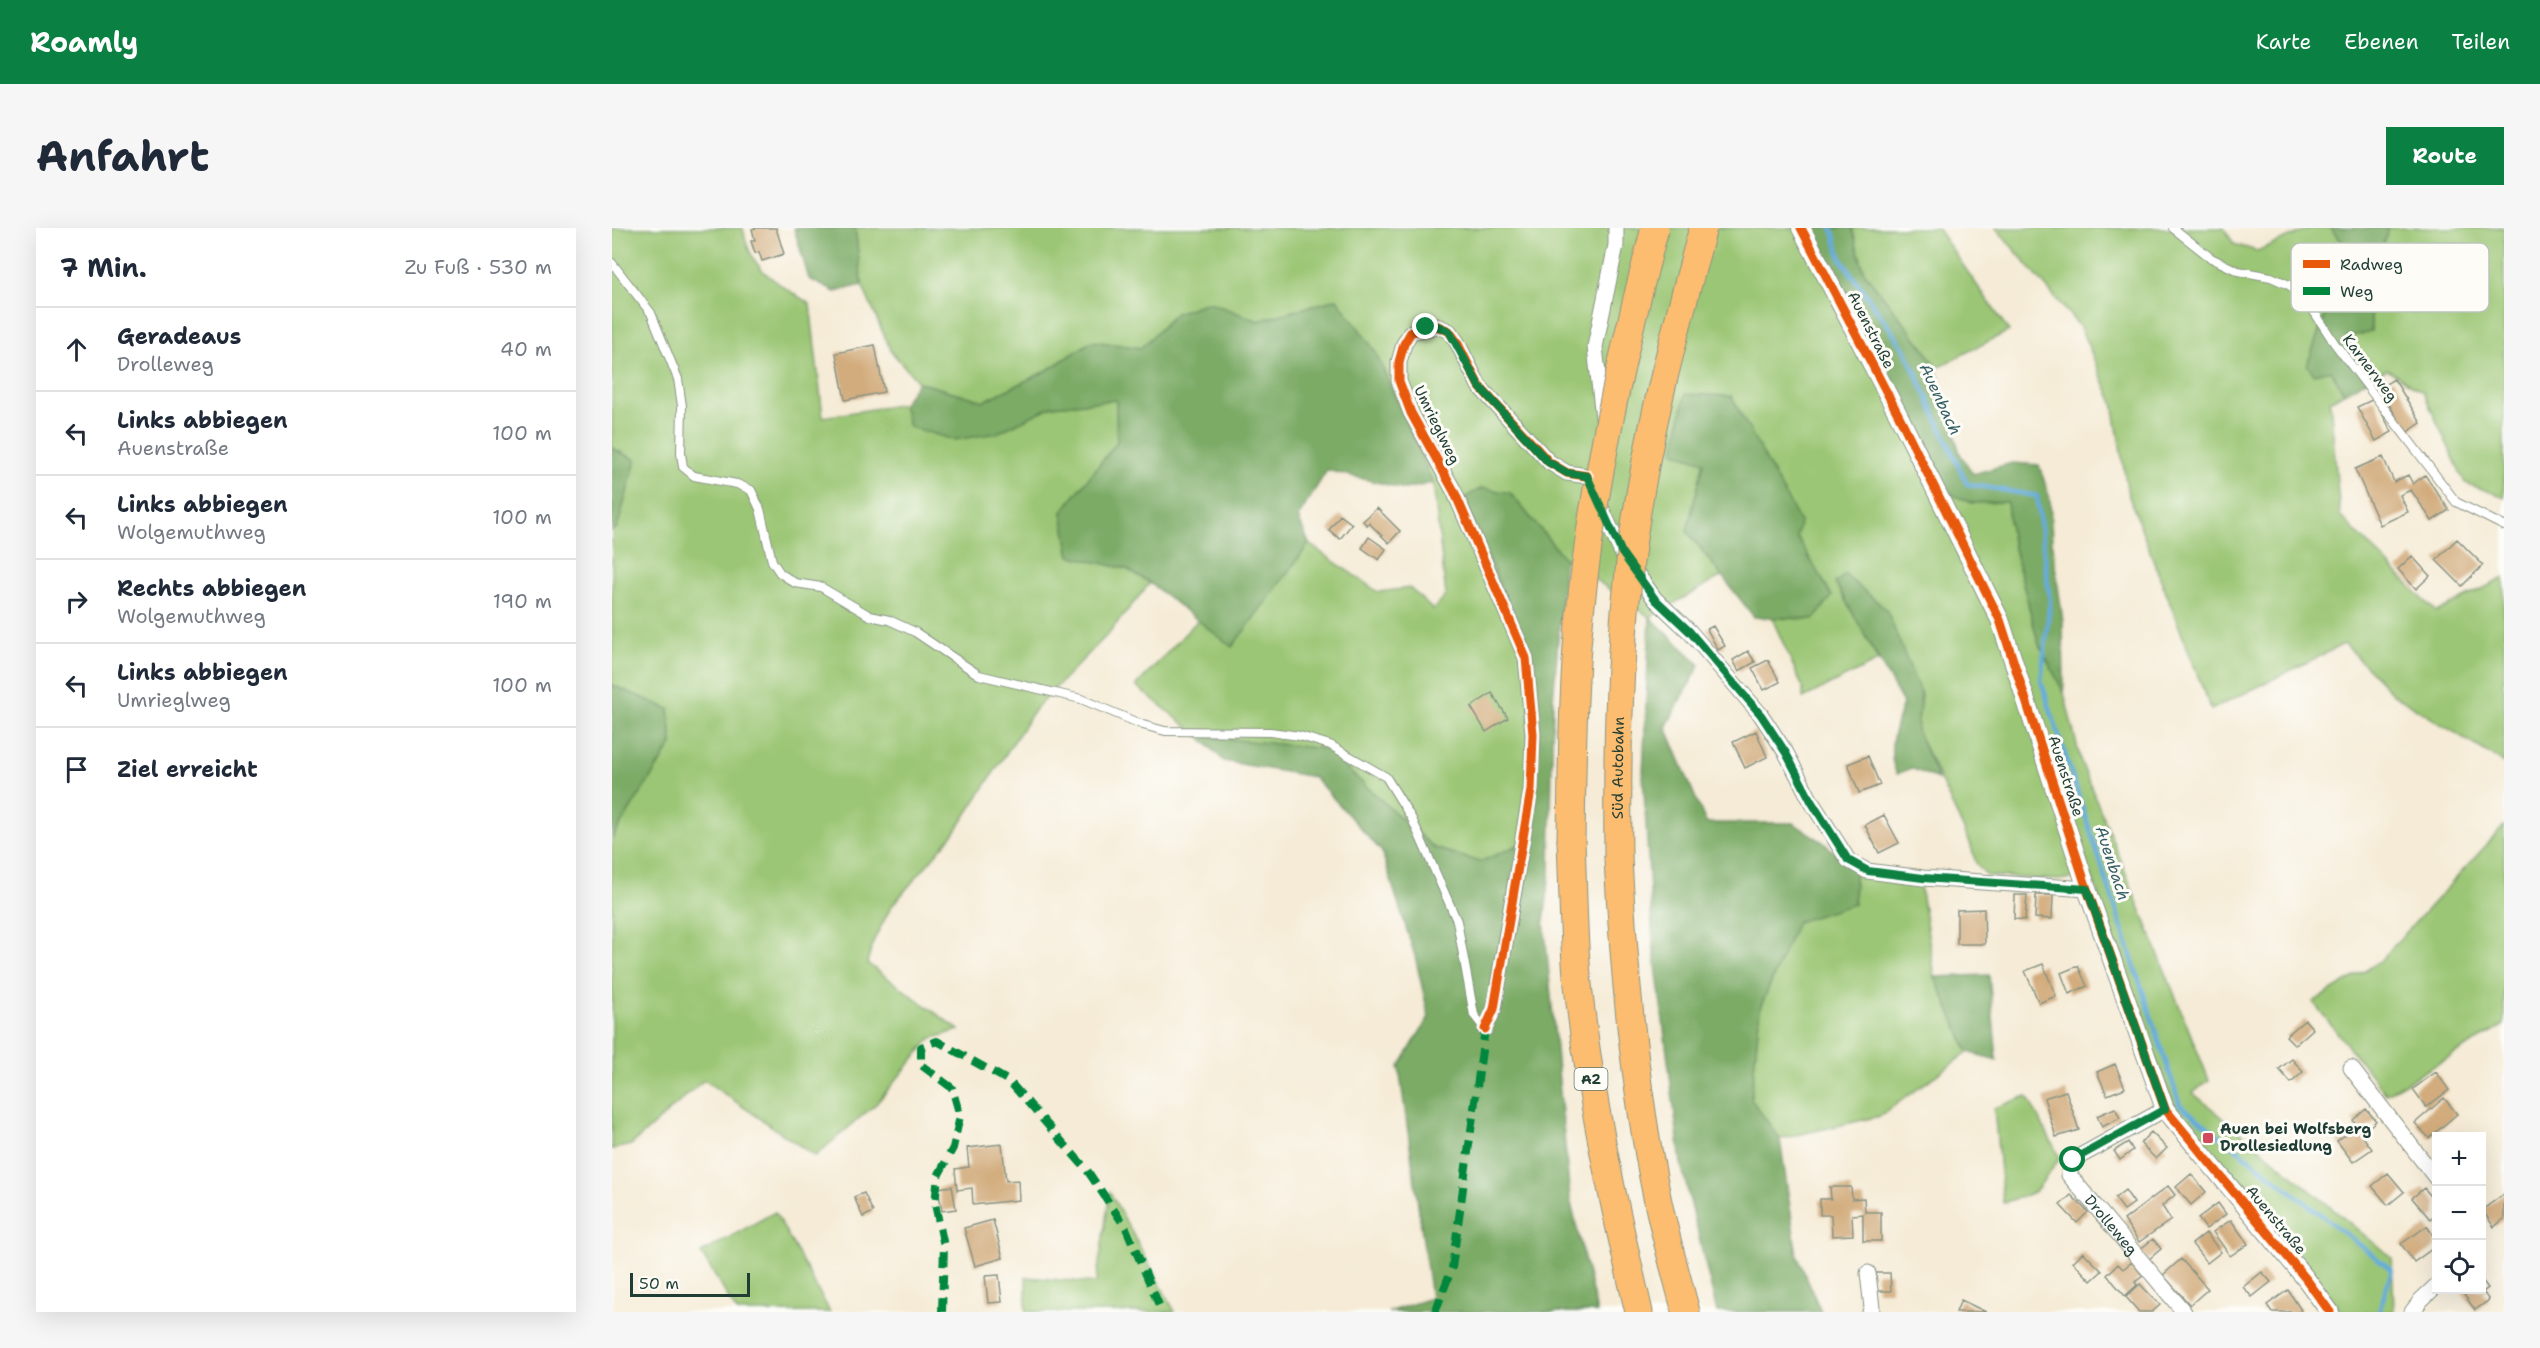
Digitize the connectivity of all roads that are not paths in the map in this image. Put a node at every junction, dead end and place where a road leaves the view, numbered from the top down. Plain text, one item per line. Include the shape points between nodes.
1 (1616, 228) edge
2 (1655, 228) edge
3 (1703, 228) edge
4 (2173, 228) edge
5 (1805, 230) edge
6 (612, 263) edge
7 (2291, 287) edge
8 (2314, 312) edge
9 (1587, 476) junction
10 (2504, 526) edge
11 (2087, 889) junction
12 (1485, 1029) joint
13 (2351, 1068) dead end
14 (2165, 1109) junction
15 (2432, 1173) edge
16 (1868, 1273) dead end
17 (2432, 1290) edge
18 (1639, 1312) edge
19 (1686, 1312) edge
20 (1870, 1312) edge
21 (2184, 1312) edge
22 (2330, 1312) edge
23 (2412, 1312) edge

1 - 9 street via 1595,346 1604,435 1600,457
2 - 18 highway, A2, bridge via 1615,394 1587,561 1577,646 1571,842 1577,974 1590,1074 1607,1172
3 - 19 highway, Süd Autobahn, bridge via 1658,396 1641,487 1629,569 1617,729 1624,968 1657,1197
4 - 7 lane, Karnerweg via 2211,258 2238,271 2271,277
5 - 11 street, Auenstraße via 2000,620
6 - 12 lane via 651,313 678,379 683,466 694,476 751,490 760,509 772,561 780,573 795,583 821,587 870,616 915,632 979,675 1082,699 1165,731 1300,736 1330,745 1386,777 1412,819 1457,921 1474,1015
8 - 10 lane, Karnerweg via 2456,502
9 - 11 street via 1622,553 1655,599 1690,632 1761,715 1848,860 1868,871 1890,874
9 - 12 street, Umrieglweg via 1567,473 1548,462 1479,386 1449,331 1437,326 1412,332 1399,362 1399,381 1411,413 1454,492 1526,658 1533,734 1530,790 1494,1009
11 - 14 street, Auenstraße
13 - 15 street
14 - 21 street, Drolleweg via 2073,1160 2069,1175
14 - 22 street, Auenstraße
16 - 20 street
17 - 23 street

